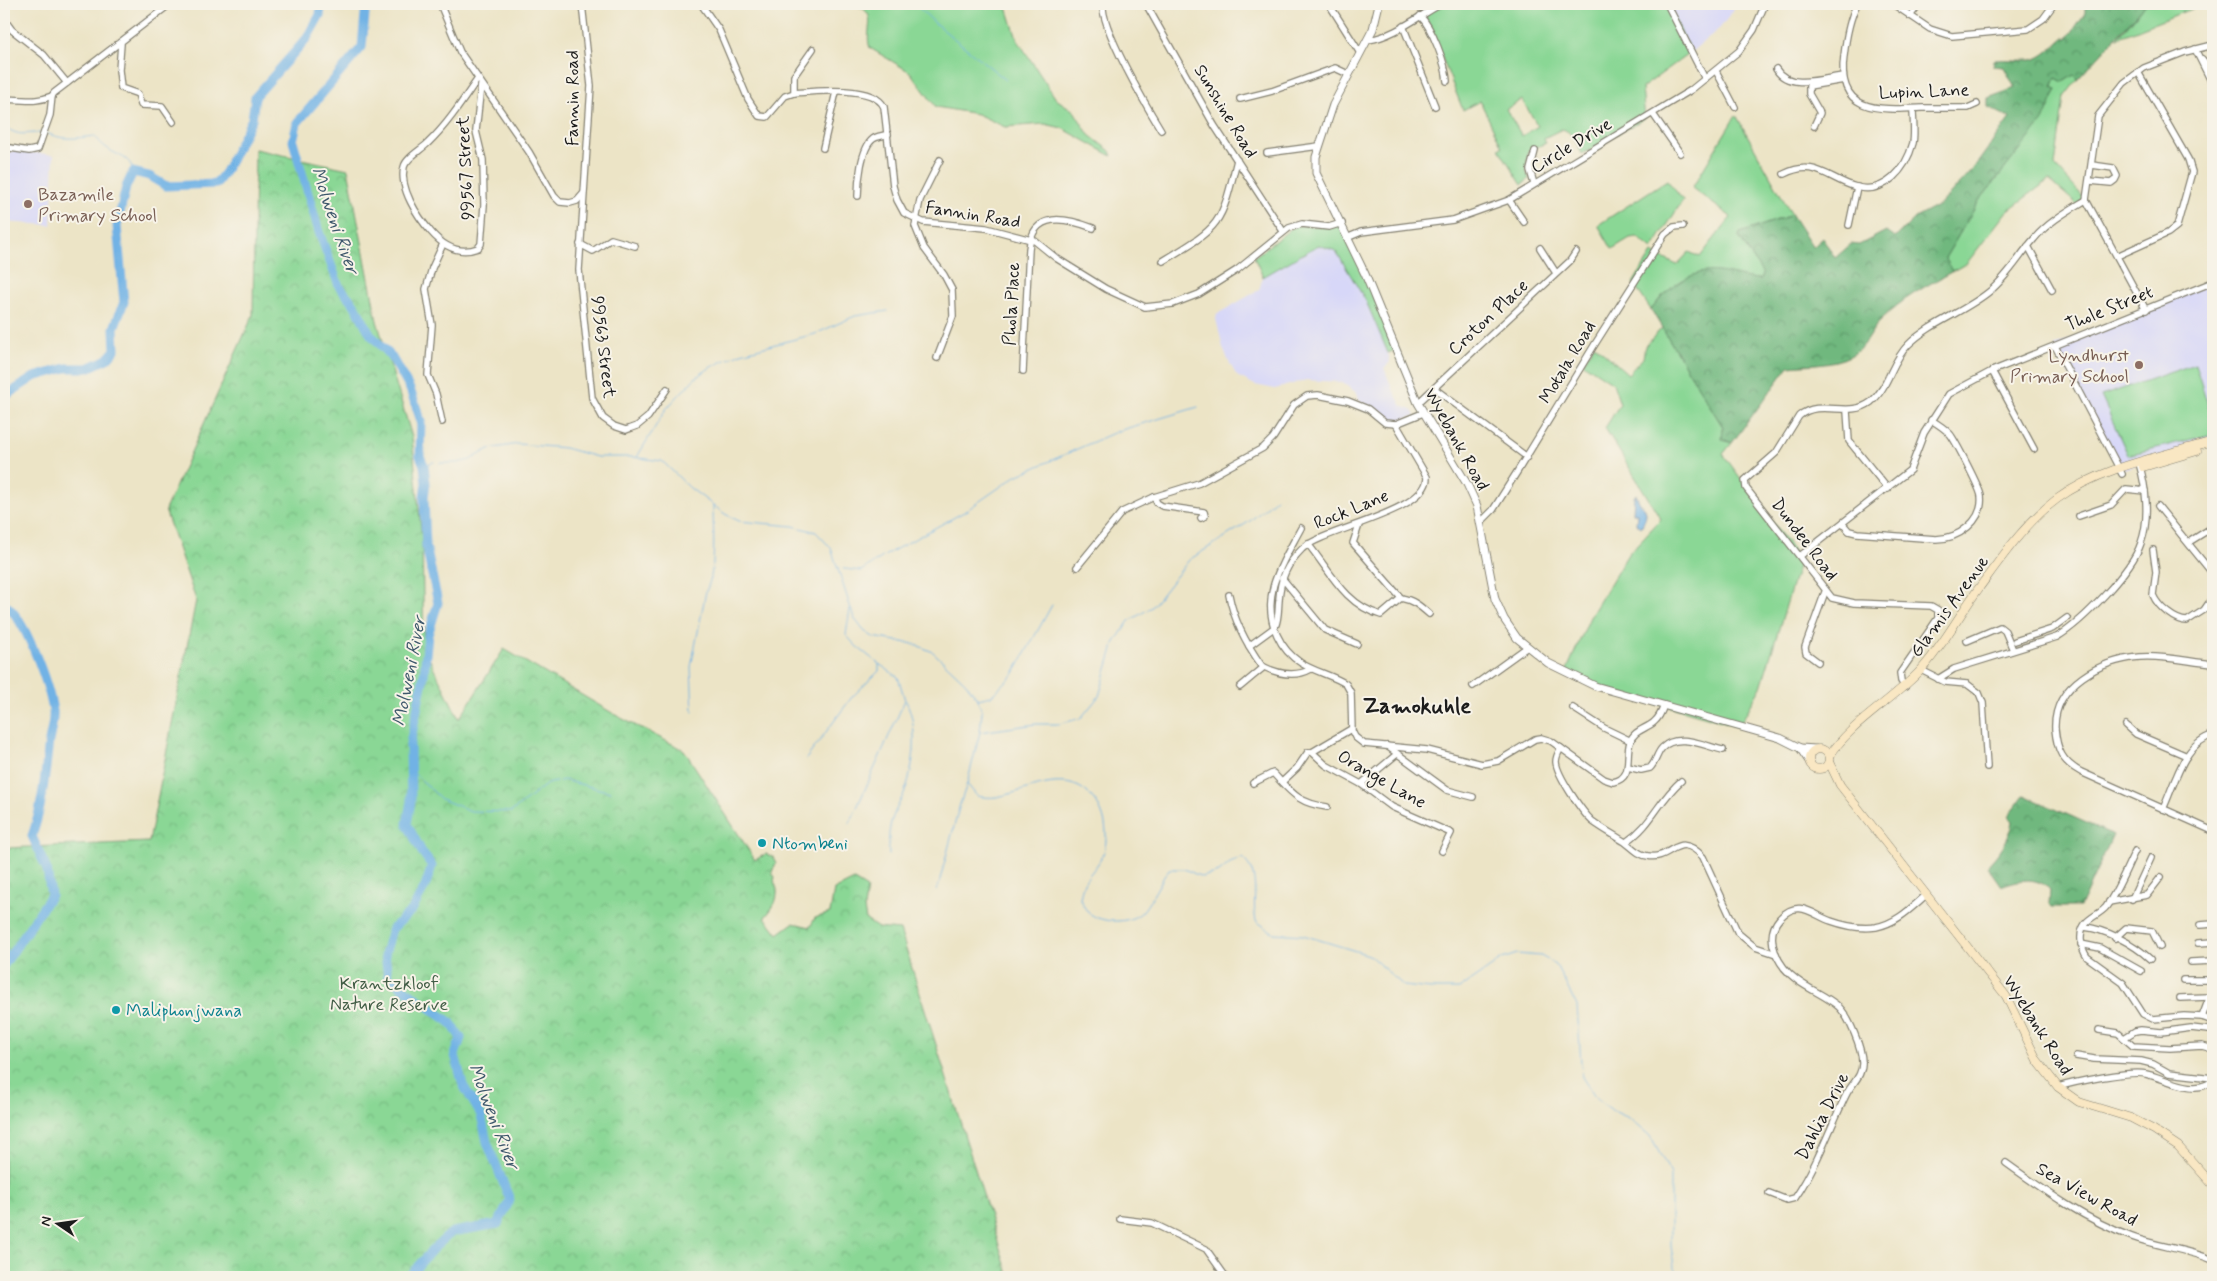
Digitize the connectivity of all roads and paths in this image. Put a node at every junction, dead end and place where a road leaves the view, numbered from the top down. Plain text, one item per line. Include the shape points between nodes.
1 (170, 4) edge
2 (440, 4) edge
3 (582, 4) edge
4 (701, 4) edge
5 (1103, 4) edge
6 (1146, 4) edge
7 (1328, 4) edge
8 (1379, 4) edge
9 (1441, 4) edge
10 (1667, 4) edge
11 (1765, 4) edge
12 (1857, 4) edge
13 (1893, 4) edge
14 (1919, 4) edge
15 (2054, 4) edge
16 (1420, 16) junction
17 (1910, 16) junction
18 (4, 19) edge
19 (1403, 26) junction
20 (1368, 40) junction
21 (121, 44) junction
22 (2213, 45) edge
23 (813, 48) dead end
24 (2195, 49) junction
25 (1360, 53) junction
26 (2199, 56) junction
27 (1776, 69) dead end
28 (1716, 71) junction
29 (2138, 72) junction
30 (2213, 73) edge
31 (1348, 74) junction
32 (1843, 78) junction
33 (1705, 79) junction
34 (1447, 81) dead end
35 (67, 83) junction
36 (479, 83) junction
37 (2213, 84) edge
38 (836, 92) junction
39 (794, 93) junction
40 (52, 96) junction
41 (1240, 99) dead end
42 (4, 100) edge
43 (1977, 104) dead end
44 (1435, 106) dead end
45 (1735, 107) dead end
46 (1913, 108) junction
47 (1653, 114) junction
48 (173, 122) dead end
49 (1814, 126) dead end
50 (1161, 130) dead end
51 (888, 134) junction
52 (1319, 146) junction
53 (4, 147) edge
54 (823, 148) dead end
55 (1535, 151) dead end
56 (1267, 153) dead end
57 (1680, 153) dead end
58 (940, 160) dead end
59 (1237, 160) junction
60 (2092, 165) junction
61 (1784, 174) dead end
62 (2090, 181) junction
63 (1534, 184) junction
64 (1857, 187) junction
65 (584, 192) junction
66 (858, 196) dead end
67 (1509, 200) junction
68 (2086, 200) junction
69 (916, 220) junction
70 (1524, 222) dead end
71 (1342, 223) junction
72 (1849, 225) dead end
73 (1683, 226) dead end
74 (1092, 228) dead end
75 (1283, 231) junction
76 (1349, 237) junction
77 (1030, 239) junction
78 (443, 244) junction
79 (580, 244) junction
80 (635, 246) dead end
81 (2028, 246) junction
82 (1540, 248) dead end
83 (1576, 252) dead end
84 (2116, 256) junction
85 (1163, 261) dead end
86 (1556, 273) junction
87 (2213, 282) edge
88 (2052, 290) dead end
89 (2146, 310) junction
90 (2055, 346) junction
91 (937, 358) dead end
92 (1022, 371) dead end
93 (1992, 371) junction
94 (666, 389) dead end
95 (1435, 389) junction
96 (1418, 403) junction
97 (1847, 411) junction
98 (1423, 413) junction
99 (1931, 420) junction
100 (442, 422) dead end
101 (1396, 424) junction
102 (2213, 441) edge
103 (2213, 446) edge
104 (2034, 449) dead end
105 (1527, 457) junction
106 (2140, 466) junction
107 (2121, 472) junction
108 (1888, 489) junction
109 (2145, 491) junction
110 (1154, 497) junction
111 (2158, 506) dead end
112 (2079, 516) dead end
113 (1201, 518) dead end
114 (1482, 522) junction
115 (1843, 524) junction
116 (1359, 525) junction
117 (2213, 527) edge
118 (1302, 528) dead end
119 (2190, 542) junction
120 (1308, 544) junction
121 (2153, 550) dead end
122 (1800, 556) junction
123 (1077, 567) dead end
124 (2213, 574) edge
125 (1282, 578) junction
126 (1826, 592) junction
127 (1230, 595) dead end
128 (1401, 598) junction
129 (2213, 598) edge
130 (1429, 614) dead end
131 (2067, 618) dead end
132 (1274, 628) junction
133 (1967, 641) dead end
134 (2015, 641) dead end
135 (1357, 644) dead end
136 (1249, 646) junction
137 (1526, 648) junction
138 (2013, 650) junction
139 (1818, 662) dead end
140 (2213, 664) edge
141 (1264, 667) junction
142 (1311, 669) junction
143 (1921, 670) junction
144 (1938, 679) junction
145 (1473, 686) dead end
146 (1240, 687) dead end
147 (1905, 687) junction
148 (1664, 705) junction
149 (1573, 708) dead end
150 (2126, 725) dead end
151 (1352, 729) junction
152 (2213, 735) edge
153 (1845, 738) junction
154 (1631, 741) junction
155 (1387, 746) junction
156 (1561, 748) junction
157 (1800, 748) junction
158 (1819, 749) junction
159 (1723, 750) dead end
160 (1310, 752) junction
161 (1397, 754) junction
162 (2187, 756) junction
163 (1829, 759) junction
164 (1809, 762) junction
165 (1628, 767) junction
166 (1987, 767) dead end
167 (1820, 770) junction
168 (1682, 781) dead end
169 (1282, 782) junction
170 (1253, 783) dead end
171 (1361, 784) junction
172 (1840, 784) junction
173 (1473, 797) dead end
174 (1327, 807) dead end
175 (2163, 809) junction
176 (2213, 831) edge
177 (1626, 842) junction
178 (1442, 851) dead end
179 (2135, 851) dead end
180 (2152, 858) dead end
181 (2160, 877) dead end
182 (1926, 894) junction
183 (2132, 899) junction
184 (2109, 902) junction
185 (2200, 924) dead end
186 (2213, 924) edge
187 (2084, 927) junction
188 (2115, 938) junction
189 (2213, 942) edge
190 (2198, 943) dead end
191 (2081, 944) junction
192 (2160, 947) dead end
193 (1776, 954) junction
194 (2150, 959) dead end
195 (2213, 960) edge
196 (2191, 962) dead end
197 (2141, 971) dead end
198 (2183, 980) dead end
199 (2213, 980) edge
200 (2213, 988) edge
201 (2180, 998) dead end
202 (2210, 1001) edge
203 (2202, 1017) junction
204 (2213, 1021) edge
205 (2099, 1030) dead end
206 (2208, 1030) dead end
207 (2124, 1038) junction
208 (2213, 1049) edge
209 (2076, 1056) dead end
210 (2213, 1064) edge
211 (2213, 1080) edge
212 (2058, 1087) junction
213 (2006, 1164) dead end
214 (2213, 1185) edge
215 (1769, 1193) dead end
216 (1120, 1219) dead end
217 (2213, 1260) edge
218 (1226, 1277) edge

1 - 21 street
2 - 36 street via 453,40
3 - 65 street, Fannin Road via 591,78
4 - 39 street via 719,30 756,114 767,117 785,96
5 - 50 street via 1102,11 1110,34
6 - 59 street, Sunshine Road
7 - 25 street
8 - 20 street, Wyebank Road
9 - 16 street
10 - 33 street
11 - 28 street, Circle Drive via 1745,45
12 - 32 street via 1849,24
13 - 17 street
14 - 17 street
15 - 17 street via 2038,24 2028,29 2003,32 1945,35
16 - 19 street
16 - 34 street via 1446,69
18 - 35 street via 12,30 44,55
19 - 20 street
19 - 44 street
20 - 25 street, Wyebank Road
21 - 35 street
21 - 48 street via 121,88 138,94 141,105 162,106
22 - 24 street
23 - 39 street via 794,76
24 - 26 street
24 - 29 street
25 - 31 street, Wyebank Road
26 - 30 street
26 - 37 street
27 - 32 street via 1791,81
28 - 33 street, Circle Drive
28 - 45 street
29 - 60 street via 2100,111
29 - 84 street via 2188,158 2192,172 2177,226
31 - 41 street via 1335,68
31 - 52 street, Wyebank Road
32 - 46 street, Lupin Lane via 1852,98 1866,106
32 - 49 street via 1809,86 1809,94 1820,110
33 - 47 street, Circle Drive
35 - 40 street
36 - 65 street via 529,152 557,200 574,202
36 - 78 street, 99567 Street via 430,141 407,162 404,170 412,204
36 - 78 street, 99567 Street via 476,132 483,160 481,244 463,252
38 - 39 street, Fannin Road
38 - 51 street, Fannin Road via 878,98 884,108
38 - 54 street
40 - 42 street via 33,102
40 - 53 street via 51,112 38,149
43 - 46 street, Lupin Lane via 1968,108
46 - 64 street via 1913,142 1899,172 1877,188
47 - 57 street
47 - 63 street, Circle Drive
51 - 66 street via 868,144 858,175
51 - 69 street, Fannin Road via 897,200 904,213
52 - 56 street
52 - 71 street, Wyebank Road via 1316,173
55 - 63 street via 1530,170
58 - 69 street via 920,200
59 - 75 street, Sunshine Road
59 - 85 street via 1225,207 1215,226
60 - 62 street
60 - 62 street via 2113,168 2117,176 2111,182
61 - 64 street via 1815,168
62 - 68 street
63 - 67 street, Circle Drive
64 - 72 street
65 - 79 street, 99563 Street
67 - 70 street
67 - 76 street, Circle Drive via 1452,220 1361,232
68 - 81 street via 2055,220
68 - 84 street
69 - 77 street, Fannin Road via 986,228
69 - 91 street via 919,240 952,290 953,316
71 - 75 street, Fannin Road via 1329,227 1302,224
71 - 76 street, Wyebank Road
73 - 105 street, Motala Road via 1674,227 1665,234
74 - 77 street via 1059,219 1038,226
75 - 77 street, Fannin Road via 1236,270 1199,294 1154,307 1138,305 1106,289
76 - 96 street, Wyebank Road
77 - 92 street, Phola Place
78 - 100 street via 426,289 432,324 428,375
79 - 80 street via 593,251 610,239
79 - 94 street, 99563 Street via 579,270 593,404 608,422 626,430 648,417
81 - 88 street
81 - 97 street via 1988,292 1910,343 1876,397 1866,405
82 - 86 street
83 - 86 street, Croton Place
84 - 89 street
86 - 95 street, Croton Place
87 - 89 street, Thole Street
89 - 90 street, Thole Street
90 - 93 street, Thole Street
90 - 107 street
93 - 99 street, Thole Street via 1950,394
93 - 104 street
95 - 96 street, Croton Place
95 - 105 street
96 - 98 street, Wyebank Road
97 - 108 street via 1849,440
97 - 122 street, Dundee Road via 1816,407 1804,412 1776,453 1745,482 1746,488
98 - 101 street
98 - 114 street, Wyebank Road via 1470,489
99 - 108 street, Thole Street via 1913,467
99 - 115 street via 1951,436 1980,492 1977,515 1966,529 1948,538 1936,539 1858,533 1849,531
101 - 110 street via 1385,423 1368,409 1348,401 1307,396 1294,405 1268,444 1199,483
101 - 116 street, Rock Lane via 1426,474 1426,483 1399,507
102 - 106 main road, Glamis Avenue
103 - 106 main road, Glamis Avenue
105 - 114 street, Motala Road
106 - 107 main road, Glamis Avenue
106 - 109 street
107 - 143 main road, Glamis Avenue via 2075,489 2044,510 2011,546
108 - 115 street, Thole Street
109 - 112 street via 2126,489 2111,505
109 - 138 street via 2141,545 2102,598 2075,625 2057,637
110 - 113 street via 1162,506 1203,512 1205,516
110 - 123 street via 1122,512
111 - 119 street
114 - 137 street, Wyebank Road via 1492,590 1498,608 1510,630
115 - 122 street, Thole Street
116 - 120 street, Rock Lane via 1323,535
116 - 128 street via 1353,543
117 - 119 street
118 - 132 street via 1273,582 1270,602
119 - 124 street
120 - 125 street, Rock Lane via 1294,558
120 - 128 street via 1346,596 1358,604 1382,615
121 - 129 street via 2156,572 2154,595 2178,620 2187,621 2204,610
122 - 126 street, Dundee Road
125 - 132 street, Rock Lane via 1278,621
125 - 135 street via 1325,630
126 - 139 street via 1805,647 1806,652
126 - 147 street, Dundee Road via 1834,600 1842,602 1930,606 1938,610 1938,618 1900,673
127 - 136 street via 1235,617
128 - 130 street
131 - 134 street via 2052,629
132 - 136 street
132 - 142 street via 1284,648
133 - 138 street via 2000,627
136 - 141 street
137 - 145 street
137 - 148 street, Wyebank Road via 1594,686
138 - 144 street via 1954,669
140 - 175 street via 2148,657 2122,660 2080,678 2059,704 2055,718 2056,741 2065,761 2081,772
141 - 142 street via 1291,675
141 - 146 street
142 - 151 street via 1346,684 1350,693
143 - 144 street
143 - 147 main road, Glamis Avenue
144 - 166 street via 1967,684 1975,688 1981,697
147 - 153 main road, Glamis Avenue
148 - 154 street via 1654,722 1637,732
148 - 157 street, Wyebank Road via 1772,735
149 - 154 street
150 - 162 street via 2136,734
151 - 155 street via 1355,738 1364,744
151 - 160 street
152 - 162 street via 2197,742
153 - 158 main road, Glamis Avenue
153 - 163 main road, Glamis Avenue
154 - 165 street
155 - 156 street via 1427,750 1482,764 1498,762 1539,738 1551,740
155 - 161 street
156 - 165 street via 1609,782 1622,779
156 - 177 street via 1556,764 1580,807 1592,820
157 - 158 street, Wyebank Road
157 - 164 street
158 - 163 main road
158 - 164 main road via 1810,754
159 - 165 street via 1684,740 1675,741 1662,748 1650,768
160 - 169 street
160 - 171 street, Orange Lane via 1326,765
161 - 171 street
161 - 173 street via 1447,790
162 - 175 street
163 - 167 main road via 1826,767
163 - 172 main road, Wyebank Road
164 - 167 main road
167 - 172 main road, Wyebank Road
168 - 177 street via 1664,797 1643,830
169 - 170 street via 1273,773
169 - 174 street via 1308,805
171 - 178 street, Orange Lane via 1392,807 1451,833
172 - 182 main road, Wyebank Road
175 - 176 street
177 - 193 street via 1649,857 1678,846 1695,849 1702,857 1738,933 1755,947
179 - 184 street
180 - 183 street
181 - 183 street via 2147,895
182 - 193 street via 1896,920 1875,927 1843,925 1809,909 1786,913 1776,925 1772,939
182 - 212 main road, Wyebank Road via 2006,996 2038,1060
183 - 184 street
184 - 187 street
185 - 186 street
187 - 188 street via 2100,930
187 - 191 street
188 - 192 street via 2126,928 2146,929 2152,931
188 - 194 street
189 - 190 street
191 - 197 street via 2100,948
191 - 203 street via 2087,957 2124,983 2142,1014 2153,1019
193 - 215 street, Dahlia Drive via 1797,980 1840,1009 1851,1028 1863,1064 1796,1198 1787,1200
195 - 196 street
198 - 199 street
200 - 202 street
201 - 202 street
202 - 203 street
203 - 204 street
205 - 207 street via 2118,1033
206 - 207 street via 2135,1030
207 - 208 street via 2133,1046 2202,1046
209 - 211 street via 2148,1062 2168,1072
210 - 211 street
211 - 212 street via 2202,1087 2189,1086 2143,1073
212 - 214 main road, Wyebank Road via 2079,1102 2131,1118 2154,1130 2178,1146
213 - 217 street, Sea View Road via 2112,1228 2144,1242 2193,1252
216 - 218 street via 1152,1223 1206,1249

